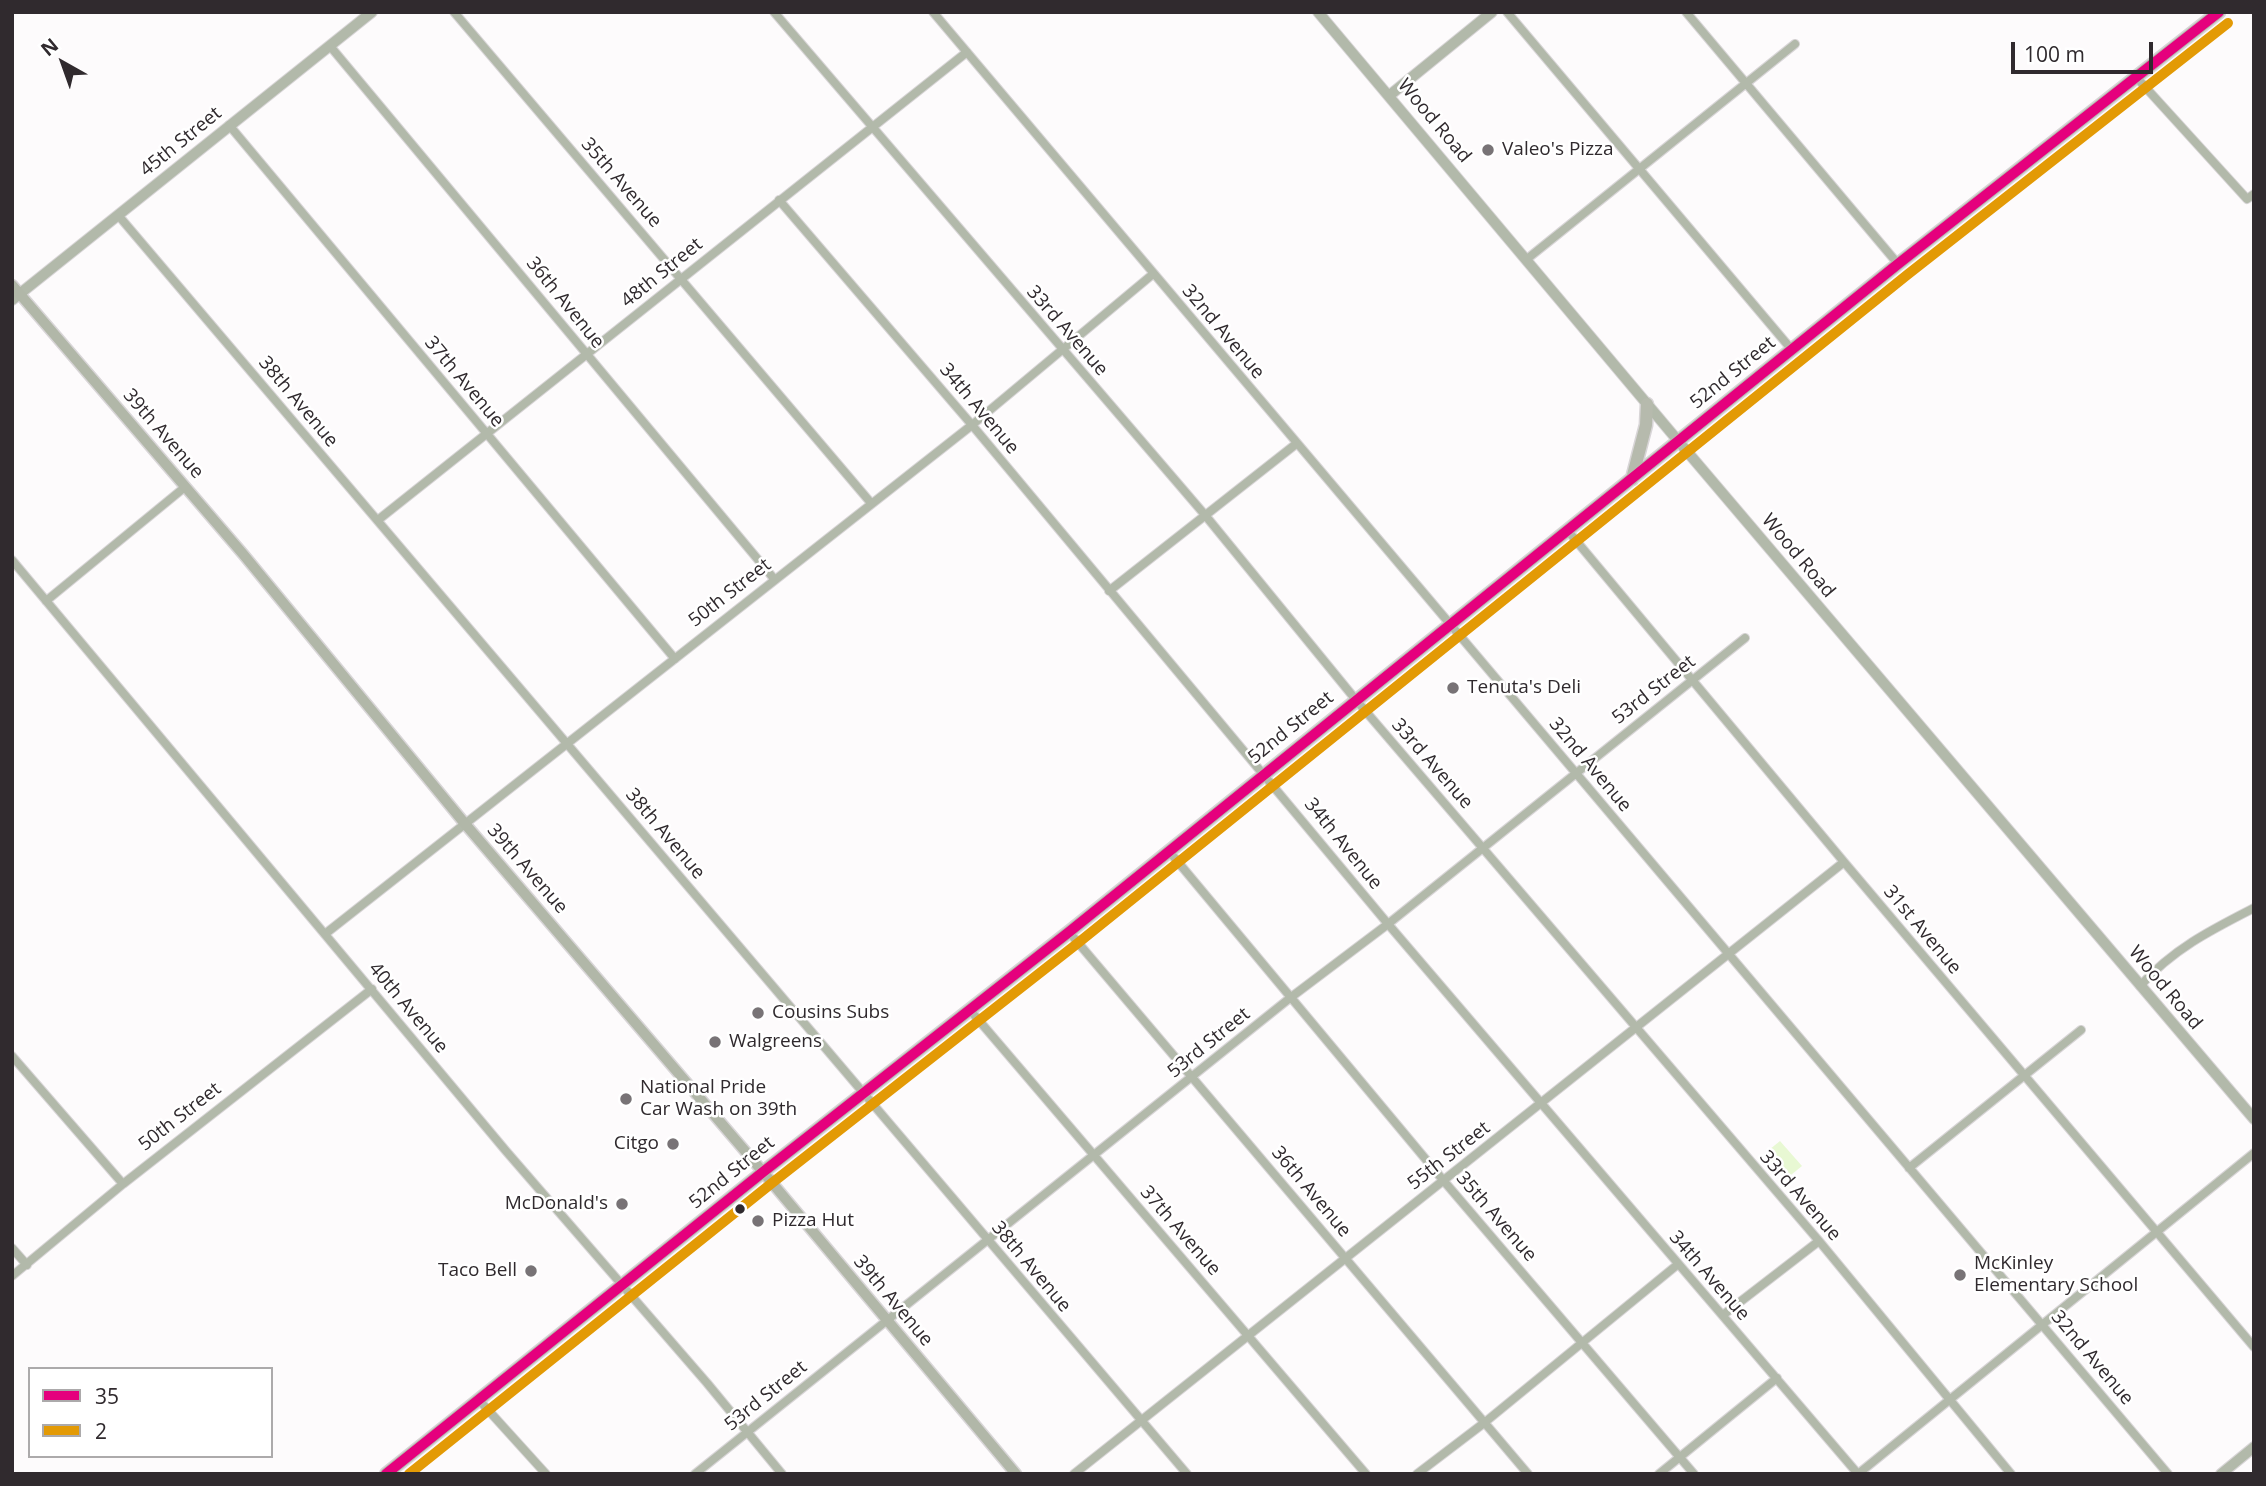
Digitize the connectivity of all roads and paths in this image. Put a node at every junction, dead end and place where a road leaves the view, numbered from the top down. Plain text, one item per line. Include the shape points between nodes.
1 (372, 12) edge
2 (454, 12) edge
3 (774, 12) edge
4 (933, 12) edge
5 (1318, 12) edge
6 (1492, 12) edge
7 (1507, 12) edge
8 (1686, 12) edge
9 (2219, 12) edge
10 (1795, 44) dead end
11 (330, 46) junction
12 (967, 52) junction
13 (2137, 78) junction
14 (1747, 83) junction
15 (1390, 95) junction
16 (229, 125) junction
17 (873, 127) junction
18 (1639, 169) junction
19 (2250, 196) edge
20 (779, 200) junction
21 (118, 215) junction
22 (1527, 259) junction
23 (1898, 264) junction
24 (1153, 274) junction
25 (681, 278) junction
26 (12, 285) edge
27 (16, 297) edge
28 (1063, 350) junction
29 (1792, 350) junction
30 (585, 354) junction
31 (1647, 404) junction
32 (972, 425) junction
33 (487, 433) junction
34 (1679, 442) junction
35 (1296, 444) junction
36 (1632, 480) junction
37 (185, 487) junction
38 (872, 503) junction
39 (1205, 515) junction
40 (378, 520) junction
41 (1568, 531) junction
42 (12, 560) edge
43 (775, 580) junction
44 (1109, 591) junction
45 (46, 601) junction
46 (1450, 625) junction
47 (1745, 638) dead end
48 (675, 659) junction
49 (1692, 681) junction
50 (1356, 700) junction
51 (567, 743) junction
52 (1576, 772) junction
53 (1265, 773) junction
54 (466, 825) junction
55 (1482, 847) junction
56 (1168, 850) junction
57 (1844, 862) junction
58 (2254, 908) edge
59 (1388, 924) junction
60 (1069, 932) junction
61 (325, 934) junction
62 (1729, 954) junction
63 (2140, 986) junction
64 (372, 989) junction
65 (1290, 998) junction
66 (970, 1010) junction
67 (1635, 1028) junction
68 (2081, 1030) dead end
69 (12, 1056) edge
70 (2024, 1075) junction
71 (1193, 1076) junction
72 (864, 1092) junction
73 (1542, 1102) junction
74 (2254, 1119) edge
75 (2254, 1153) edge
76 (1094, 1156) junction
77 (1909, 1168) junction
78 (763, 1172) junction
79 (1443, 1180) junction
80 (123, 1184) junction
81 (2156, 1232) junction
82 (988, 1240) junction
83 (1819, 1241) junction
84 (12, 1248) edge
85 (1347, 1258) junction
86 (27, 1265) junction
87 (1677, 1265) junction
88 (12, 1276) edge
89 (622, 1287) junction
90 (1723, 1315) junction
91 (887, 1320) junction
92 (2042, 1323) junction
93 (1249, 1336) junction
94 (1582, 1342) junction
95 (2254, 1347) edge
96 (1777, 1378) junction
97 (1949, 1399) junction
98 (479, 1400) junction
99 (1141, 1421) junction
100 (1484, 1423) junction
101 (746, 1432) junction
102 (2254, 1447) edge
103 (1679, 1457) junction
104 (394, 1471) edge
105 (545, 1474) edge
106 (695, 1474) edge
107 (782, 1474) edge
108 (1016, 1474) edge
109 (1074, 1474) edge
110 (1187, 1474) edge
111 (1366, 1474) edge
112 (1417, 1474) edge
113 (1528, 1474) edge
114 (1659, 1474) edge
115 (1694, 1474) edge
116 (1858, 1474) edge
117 (2011, 1474) edge
118 (2168, 1474) edge
119 (2221, 1474) edge

1 - 11 street, 45th Street
2 - 25 street, 35th Avenue
3 - 17 street, 33rd Avenue
4 - 12 street, 32nd Avenue
5 - 15 street, Wood Road
6 - 15 street
7 - 18 street
8 - 14 street
9 - 13 main road, 52nd Street
10 - 14 street
11 - 16 street, 45th Street
11 - 30 street, 36th Avenue
12 - 17 street, 48th Street
12 - 24 street, 32nd Avenue
13 - 19 street
13 - 23 main road, 52nd Street
14 - 18 street
14 - 23 street
15 - 22 street, Wood Road
16 - 21 street, 45th Street
16 - 33 street, 37th Avenue
17 - 20 street, 48th Street
17 - 28 street, 33rd Avenue
18 - 22 street
18 - 29 street
20 - 25 street, 48th Street
20 - 32 street, 34th Avenue
21 - 27 street, 45th Street
21 - 40 street, 38th Avenue
22 - 31 street, Wood Road
23 - 29 main road, 52nd Street
24 - 28 street, 50th Street
24 - 35 street, 32nd Avenue
25 - 30 street, 48th Street
25 - 38 street, 35th Avenue
26 - 27 main road, 39th Avenue
27 - 37 main road, 39th Avenue
28 - 32 street, 50th Street
28 - 39 street, 33rd Avenue
29 - 34 main road, 52nd Street
30 - 33 street, 48th Street
30 - 43 street, 36th Avenue
31 - 34 street, Wood Road
31 - 36 main road
32 - 38 street, 50th Street
32 - 44 street, 34th Avenue
33 - 40 street, 48th Street
33 - 48 street, 37th Avenue
34 - 36 main road, 52nd Street
34 - 63 street, Wood Road
35 - 39 street
35 - 46 street, 32nd Avenue
36 - 41 main road, 52nd Street
37 - 45 street
37 - 54 main road, 39th Avenue
38 - 43 street, 50th Street
39 - 44 street
39 - 50 street, 33rd Avenue
40 - 51 street, 38th Avenue
41 - 46 main road, 52nd Street
41 - 49 street, 31st Avenue
42 - 45 street, 40th Avenue
43 - 48 street, 50th Street
44 - 53 street, 34th Avenue
45 - 61 street, 40th Avenue
46 - 50 main road, 52nd Street
46 - 52 street, 32nd Avenue
47 - 49 street, 53rd Street
48 - 51 street, 50th Street
49 - 52 street, 53rd Street
49 - 57 street, 31st Avenue
50 - 53 main road, 52nd Street
50 - 55 street, 33rd Avenue
51 - 54 street, 50th Street
51 - 72 street, 38th Avenue
52 - 55 street, 53rd Street
52 - 62 street, 32nd Avenue
53 - 56 main road, 52nd Street
53 - 59 street, 34th Avenue
54 - 61 street, 50th Street
54 - 78 main road, 39th Avenue
55 - 59 street, 53rd Street
55 - 67 street, 33rd Avenue
56 - 60 main road, 52nd Street
56 - 65 street, 35th Avenue
57 - 62 street, 55th Street
57 - 70 street, 31st Avenue
58 - 63 street via 2161,963
59 - 65 street, 53rd Street
59 - 73 street, 34th Avenue
60 - 66 main road, 52nd Street
60 - 71 street, 36th Avenue
61 - 64 street, 40th Avenue
62 - 67 street, 55th Street
62 - 77 street, 32nd Avenue
63 - 74 street, Wood Road
64 - 80 street, 50th Street
64 - 89 street, 40th Avenue
65 - 71 street, 53rd Street
65 - 79 street, 35th Avenue
66 - 72 main road, 52nd Street
66 - 76 street, 37th Avenue
67 - 73 street, 55th Street
67 - 83 street, 33rd Avenue
68 - 70 street
69 - 80 street
70 - 77 street
70 - 81 street, 31st Avenue
71 - 76 street, 53rd Street
71 - 85 street, 36th Avenue
72 - 78 main road, 52nd Street
72 - 82 street, 38th Avenue
73 - 79 street, 55th Street
73 - 87 street, 34th Avenue
75 - 81 street
76 - 82 street, 53rd Street
76 - 93 street, 37th Avenue
77 - 92 street, 32nd Avenue
78 - 89 main road, 52nd Street
78 - 91 main road, 39th Avenue
79 - 85 street, 55th Street
79 - 94 street, 35th Avenue
80 - 86 street, 50th Street
81 - 92 street
81 - 95 street, 31st Avenue
82 - 91 street, 53rd Street
82 - 99 street, 38th Avenue
83 - 90 street
83 - 97 street, 33rd Avenue
84 - 86 street
85 - 93 street, 55th Street
85 - 100 street, 36th Avenue
86 - 88 street, 50th Street
87 - 90 street, 34th Avenue
87 - 94 street
89 - 98 main road, 52nd Street
89 - 101 street, 40th Avenue
90 - 96 street, 34th Avenue
91 - 101 street, 53rd Street
91 - 108 main road, 39th Avenue
92 - 97 street
92 - 118 street, 32nd Avenue
93 - 99 street, 55th Street
93 - 111 street, 37th Avenue
94 - 100 street
94 - 103 street, 35th Avenue
96 - 103 street
96 - 116 street, 34th Avenue
97 - 116 street
97 - 117 street, 33rd Avenue
98 - 104 main road, 52nd Street
98 - 105 street
99 - 109 street, 55th Street
99 - 110 street, 38th Avenue
100 - 112 street
100 - 113 street, 36th Avenue
101 - 106 street, 53rd Street
101 - 107 street, 40th Avenue
102 - 119 street
103 - 114 street
103 - 115 street, 35th Avenue

